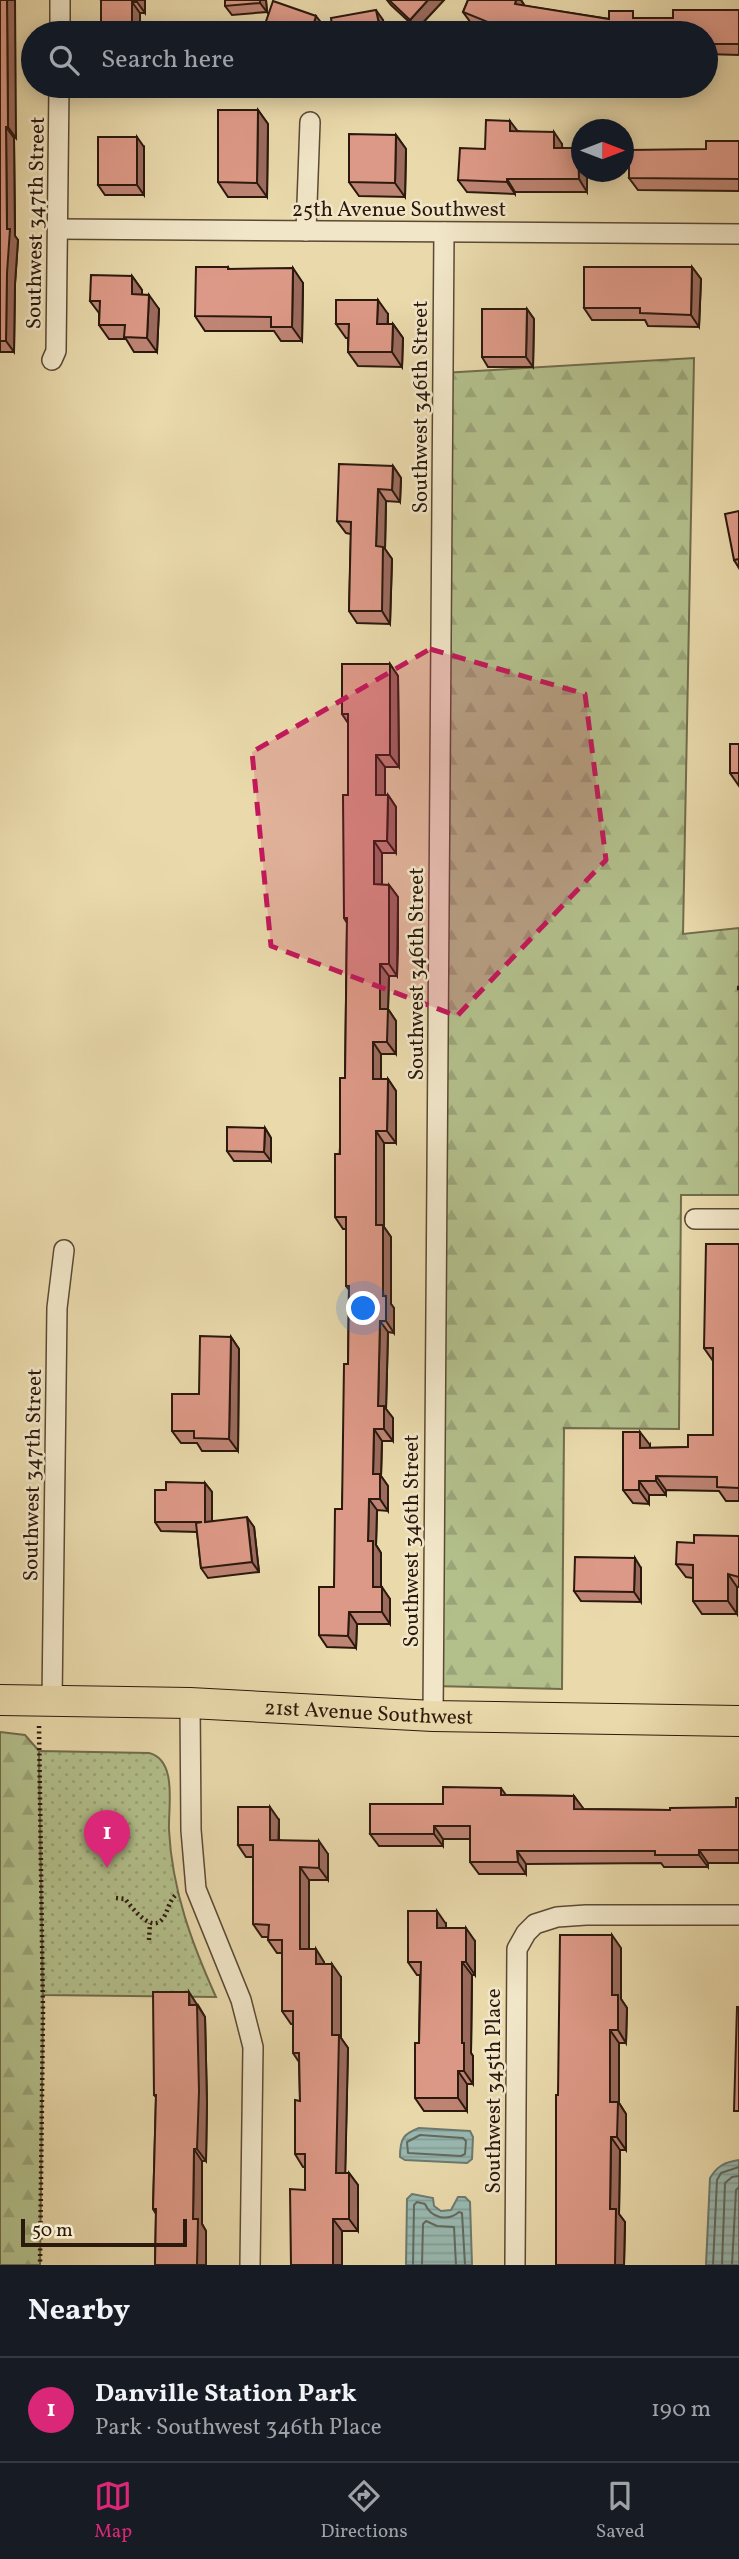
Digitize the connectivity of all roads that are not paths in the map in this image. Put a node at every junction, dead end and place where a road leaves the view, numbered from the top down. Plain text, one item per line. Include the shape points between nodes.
1 (61, 0) edge
2 (60, 21) edge
3 (60, 98) edge
4 (310, 122) dead end
5 (58, 229) junction
6 (306, 231) junction
7 (444, 232) junction
8 (739, 234) edge
9 (52, 360) dead end
10 (695, 1219) dead end
11 (739, 1219) edge
12 (64, 1250) dead end
13 (0, 1700) edge
14 (46, 1701) junction
15 (190, 1703) junction
16 (433, 1716) junction
17 (739, 1721) edge
18 (739, 1915) edge
19 (250, 2265) edge
20 (515, 2265) edge

1 - 2 street
3 - 5 street, Southwest 347th Street
4 - 6 street
5 - 6 street, 25th Avenue Southwest
5 - 9 street, Southwest 347th Street via 56,351
6 - 7 street, 25th Avenue Southwest
7 - 8 street, 25th Avenue Southwest
7 - 16 street, Southwest 346th Street
10 - 11 street
12 - 14 street, Southwest 347th Street via 57,1308
13 - 14 main road, 21st Avenue Southwest
14 - 15 main road, 21st Avenue Southwest
15 - 16 main road, 21st Avenue Southwest
15 - 19 street via 196,1889 241,2000 253,2047
16 - 17 main road, 21st Avenue Southwest
18 - 20 street, Southwest 345th Place via 578,1915 535,1924 526,1933 517,1950

